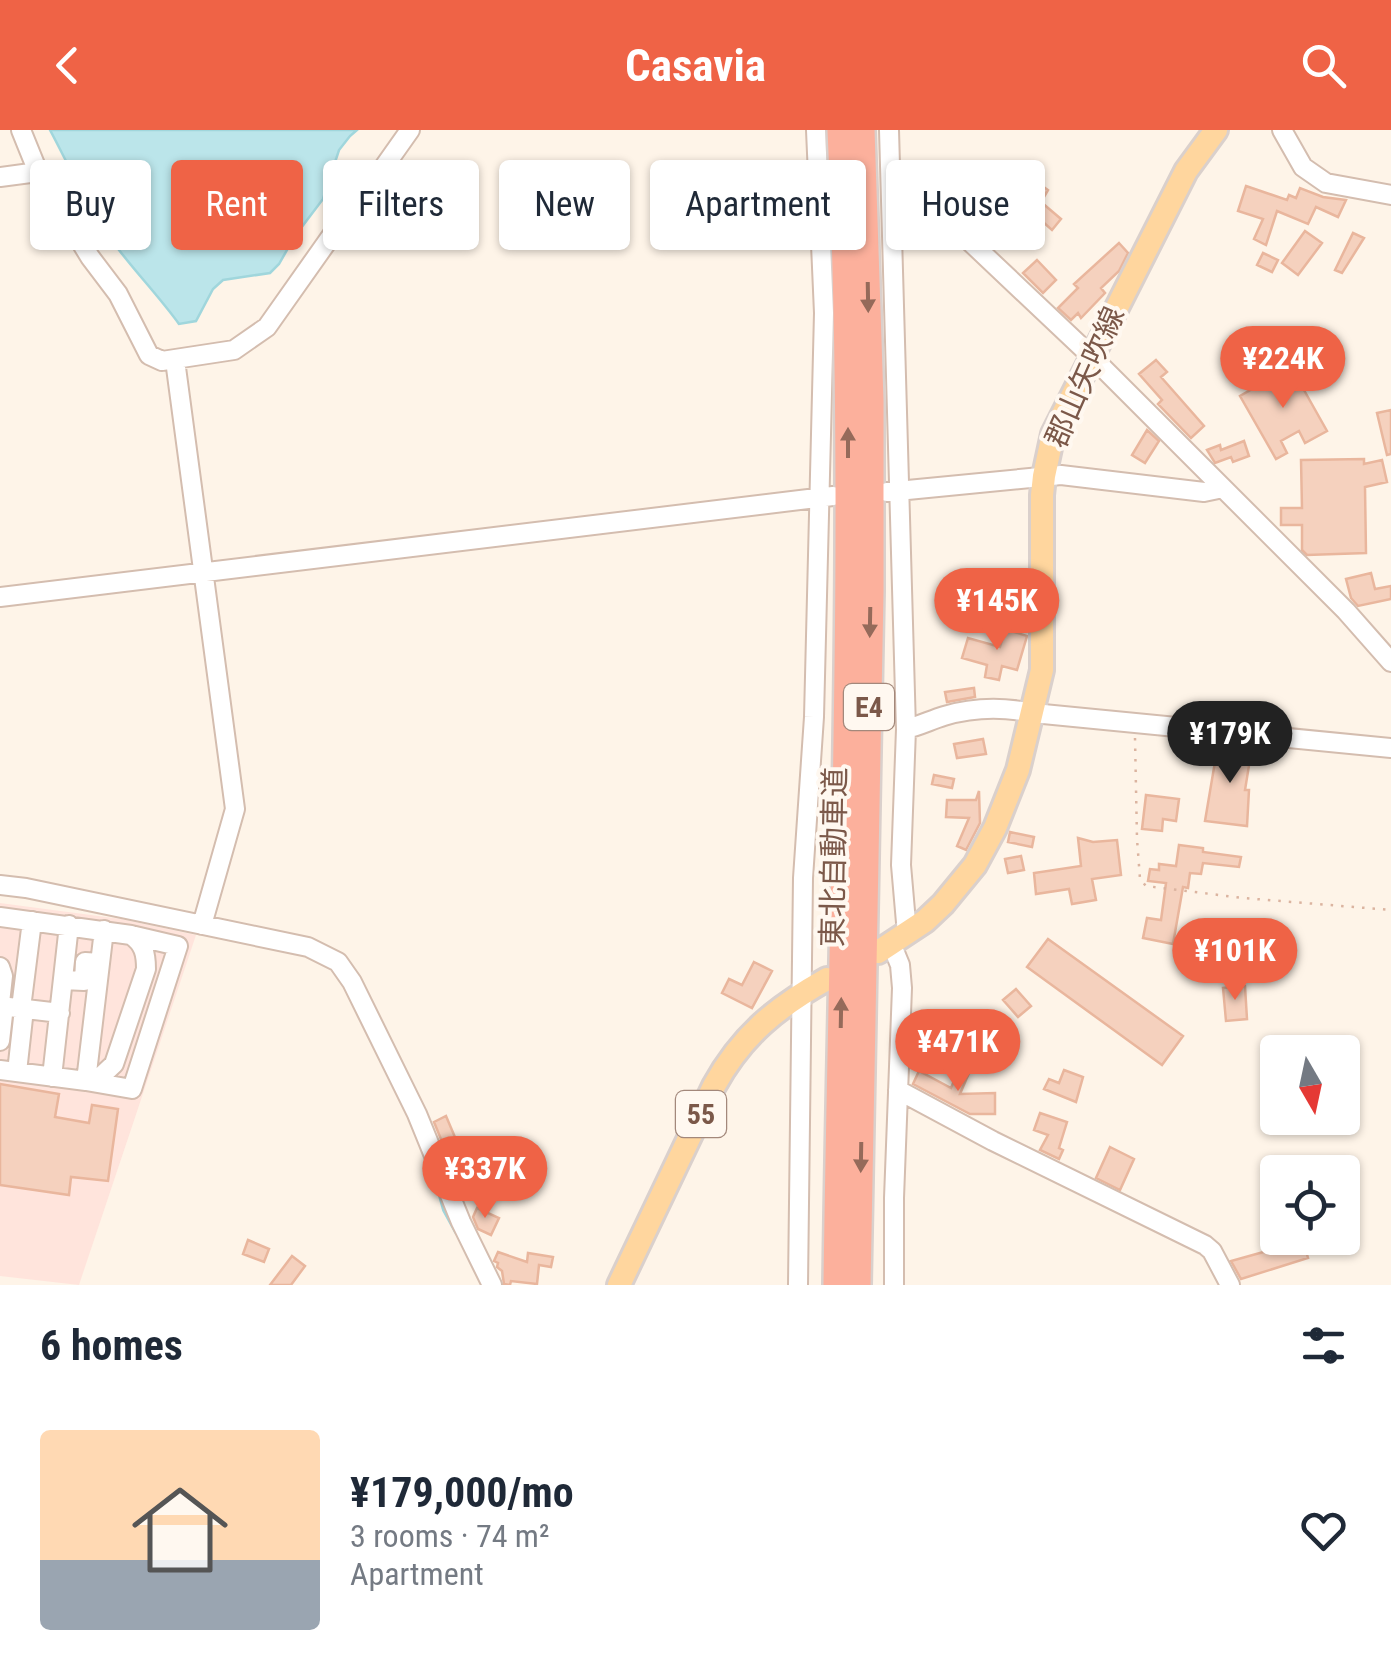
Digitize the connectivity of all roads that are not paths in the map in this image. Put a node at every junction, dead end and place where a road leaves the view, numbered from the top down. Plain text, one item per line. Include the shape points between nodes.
1 (21, 130) edge
2 (410, 130) edge
3 (816, 130) edge
4 (840, 130) edge
5 (862, 130) edge
6 (889, 130) edge
7 (1216, 130) edge
8 (1282, 130) edge
9 (33, 160) edge
10 (890, 160) edge
11 (30, 173) edge
12 (0, 177) edge
13 (1391, 195) edge
14 (86, 250) edge
15 (891, 250) edge
16 (978, 250) edge
17 (1090, 356) junction
18 (176, 360) junction
19 (1044, 476) junction
20 (1223, 488) junction
21 (893, 491) junction
22 (825, 497) junction
23 (204, 572) junction
24 (0, 596) edge
25 (1391, 662) edge
26 (1033, 713) junction
27 (906, 729) junction
28 (1391, 748) edge
29 (0, 884) edge
30 (0, 917) edge
31 (32, 921) junction
32 (69, 925) junction
33 (202, 925) junction
34 (104, 930) junction
35 (131, 935) junction
36 (892, 943) junction
37 (100, 964) junction
38 (0, 967) edge
39 (827, 979) dead end
40 (63, 980) junction
41 (801, 994) junction
42 (10, 1006) edge
43 (60, 1013) junction
44 (0, 1040) edge
45 (8, 1071) edge
46 (52, 1076) junction
47 (86, 1082) junction
48 (898, 1090) junction
49 (492, 1285) edge
50 (619, 1285) edge
51 (798, 1285) edge
52 (836, 1285) edge
53 (858, 1285) edge
54 (894, 1285) edge
55 (1230, 1285) edge

1 - 9 street
2 - 18 street via 267,326 234,350
3 - 22 street
52 -> 4 highway, 東北自動車道 / E4 via 848,485
5 -> 53 highway, 東北自動車道 / E4 via 871,590
6 - 10 street
7 - 17 main road, 郡山矢吹線 via 1186,171
8 - 13 street via 1303,166 1326,183
11 - 12 street
14 - 18 street via 149,355
15 - 21 street
16 - 17 street
17 - 19 main road, 郡山矢吹線 via 1053,434
17 - 20 street
18 - 23 street
19 - 20 street via 1204,492
19 - 21 street
19 - 26 main road, 郡山矢吹線 via 1042,670
20 - 25 street
21 - 27 street
22 - 23 street
22 - 41 street
23 - 24 street
23 - 33 street via 235,809
26 - 27 street via 986,709
26 - 28 street
26 - 36 main road, 郡山矢吹線 via 1018,770 975,866 943,904
27 - 36 street
29 - 33 street
30 - 31 street
31 - 32 street
31 - 42 street
32 - 34 street
32 - 40 street
33 - 49 street via 308,947 341,965 418,1114
34 - 35 street
34 - 37 street
35 - 47 street via 143,946 146,969 114,1064
35 - 47 street via 178,946 132,1089
36 - 48 street via 900,965
37 - 40 street via 85,962 84,981
37 - 47 street
38 - 42 street
39 - 41 main road, 55
40 - 43 street
41 - 50 main road, 55 via 759,1025 722,1071
41 - 51 street
42 - 43 street
42 - 44 street
42 - 45 street
43 - 46 street
45 - 46 street
46 - 47 street
48 - 54 street
48 - 55 street via 1205,1245

